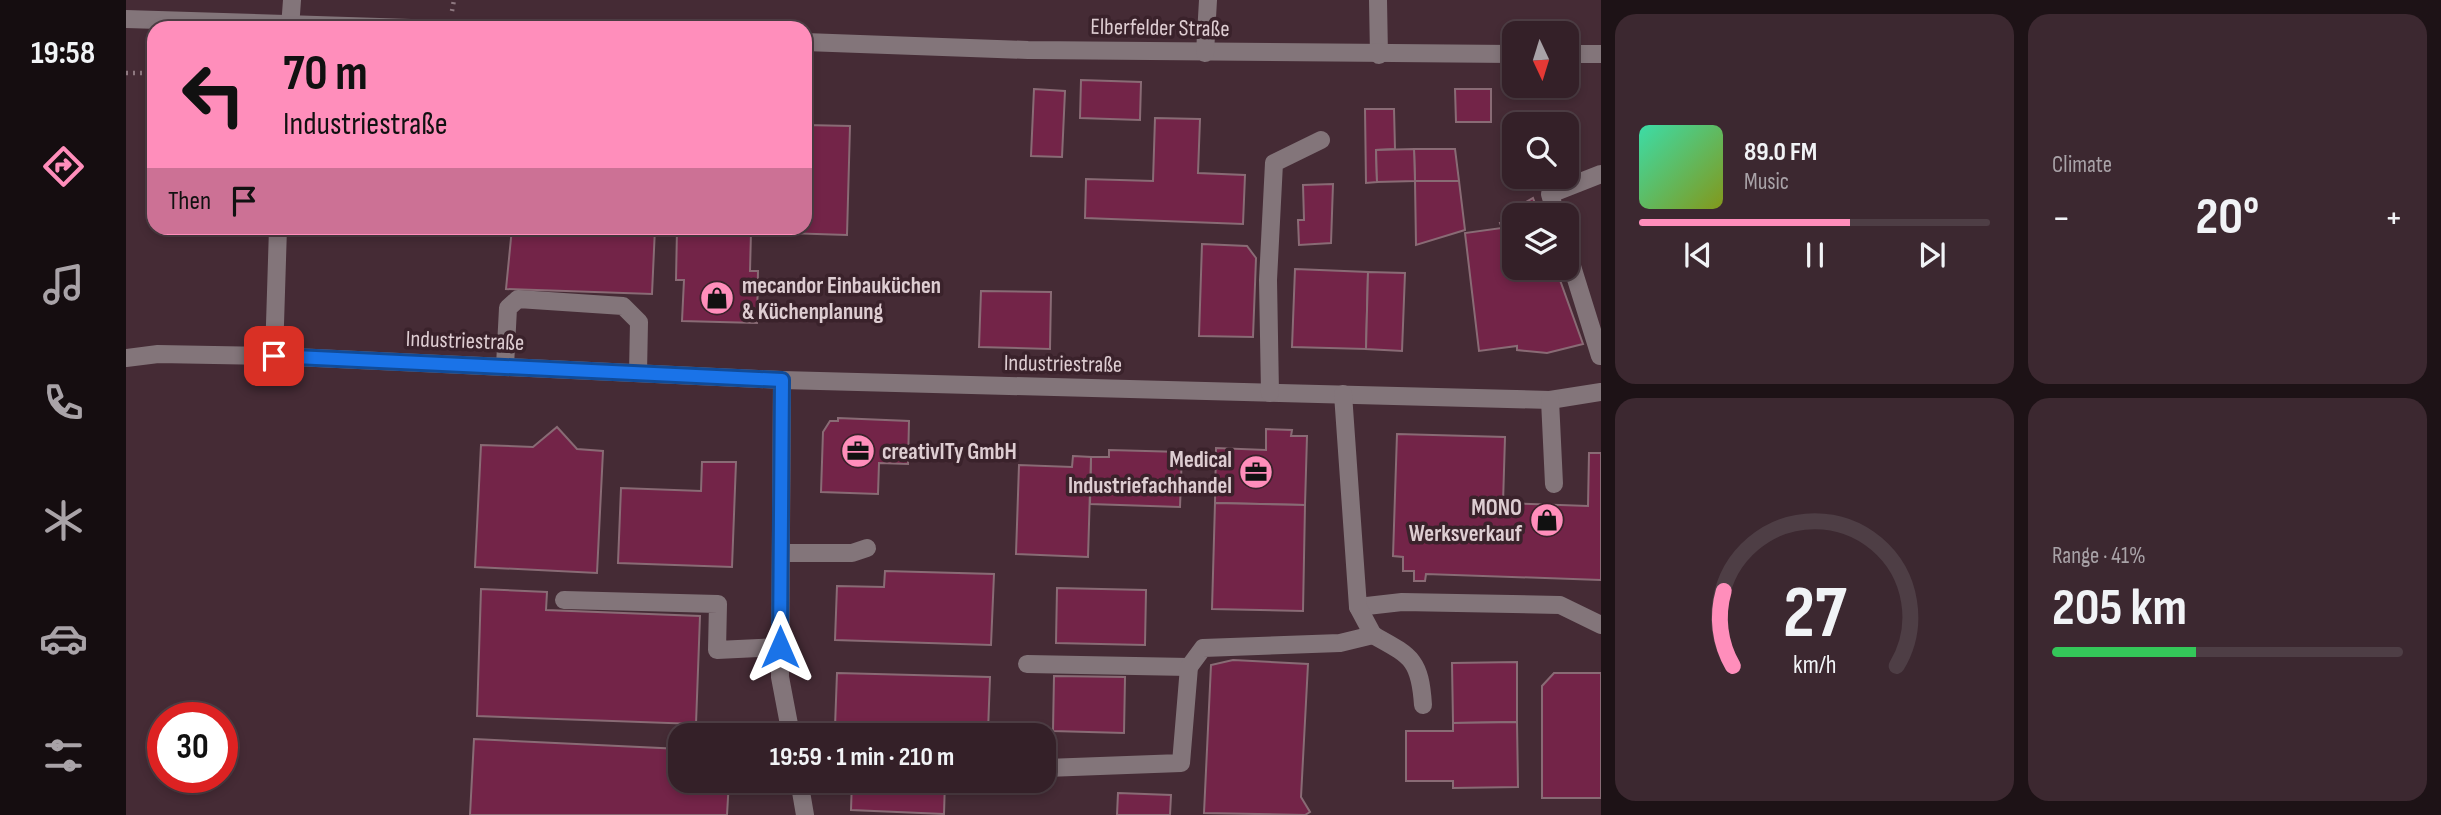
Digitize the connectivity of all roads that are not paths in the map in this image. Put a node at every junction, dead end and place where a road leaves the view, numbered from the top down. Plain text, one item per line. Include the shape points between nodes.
1 (292, 0) edge
2 (1208, 0) edge
3 (1378, 0) edge
4 (126, 19) edge
5 (173, 21) edge
6 (291, 21) edge
7 (812, 42) edge
8 (1205, 53) junction
9 (1502, 54) edge
10 (1579, 54) edge
11 (1601, 54) edge
12 (1379, 55) junction
13 (1321, 141) dead end
14 (1601, 174) edge
15 (1552, 203) edge
16 (278, 235) edge
17 (1576, 280) edge
18 (274, 356) junction
19 (1600, 356) edge
20 (126, 358) edge
21 (505, 366) junction
22 (638, 373) junction
23 (782, 380) junction
24 (1601, 392) edge
25 (1270, 393) junction
26 (1343, 394) junction
27 (1550, 400) junction
28 (1554, 484) dead end
29 (867, 548) dead end
30 (781, 553) junction
31 (564, 600) dead end
32 (1358, 607) junction
33 (1601, 625) edge
34 (1373, 635) junction
35 (780, 647) junction
36 (1027, 664) dead end
37 (1189, 667) junction
38 (1423, 705) dead end
39 (789, 723) edge
40 (1056, 768) edge
41 (801, 793) edge
42 (805, 815) edge

1 - 6 street
2 - 8 street
3 - 12 street
4 - 5 street
7 - 8 street, Elberfelder Straße
8 - 12 street, Elberfelder Straße
9 - 12 street, Elberfelder Straße
10 - 11 street
13 - 25 street via 1274,163 1268,280
14 - 15 street via 1549,194
16 - 18 street
17 - 19 street
18 - 20 street, Industriestraße via 158,354
18 - 21 street, Industriestraße
21 - 22 street, Industriestraße
21 - 22 street via 508,309 518,299 623,306 639,322
22 - 23 street, Industriestraße
23 - 25 street, Industriestraße
23 - 30 street
24 - 27 street, Industriestraße
25 - 26 street, Industriestraße
26 - 27 street, Industriestraße
26 - 32 street
27 - 28 street
29 - 30 street via 852,553
30 - 35 street
31 - 35 street via 718,604 717,650
32 - 33 street via 1402,603 1560,606
32 - 34 street
34 - 37 street via 1340,643 1203,648
34 - 38 street via 1411,658 1421,680
35 - 39 street
36 - 37 street
37 - 40 street via 1181,763
41 - 42 street

